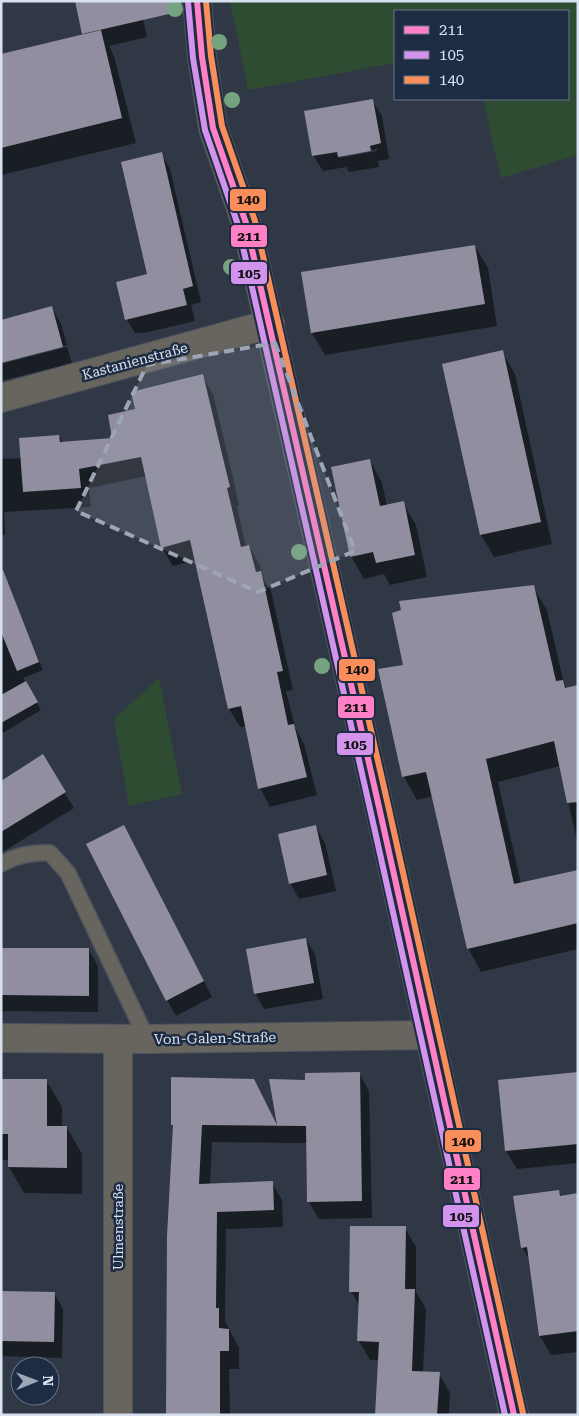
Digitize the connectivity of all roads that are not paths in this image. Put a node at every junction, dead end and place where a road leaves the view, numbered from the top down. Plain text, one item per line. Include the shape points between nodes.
1 (197, 1) edge
2 (270, 324) junction
3 (1, 398) edge
4 (1, 864) edge
5 (429, 1035) junction
6 (1, 1038) edge
7 (118, 1039) junction
8 (147, 1039) junction
9 (118, 1415) edge
10 (514, 1415) edge

1 - 2 street via 213,128 246,222
2 - 3 street, Kastanienstraße
2 - 5 street
4 - 8 lane via 35,852 50,853 68,873
5 - 8 street, Von-Galen-Straße
5 - 10 street
6 - 7 street, Von-Galen-Straße
7 - 8 street, Von-Galen-Straße
7 - 9 street, Ulmenstraße

